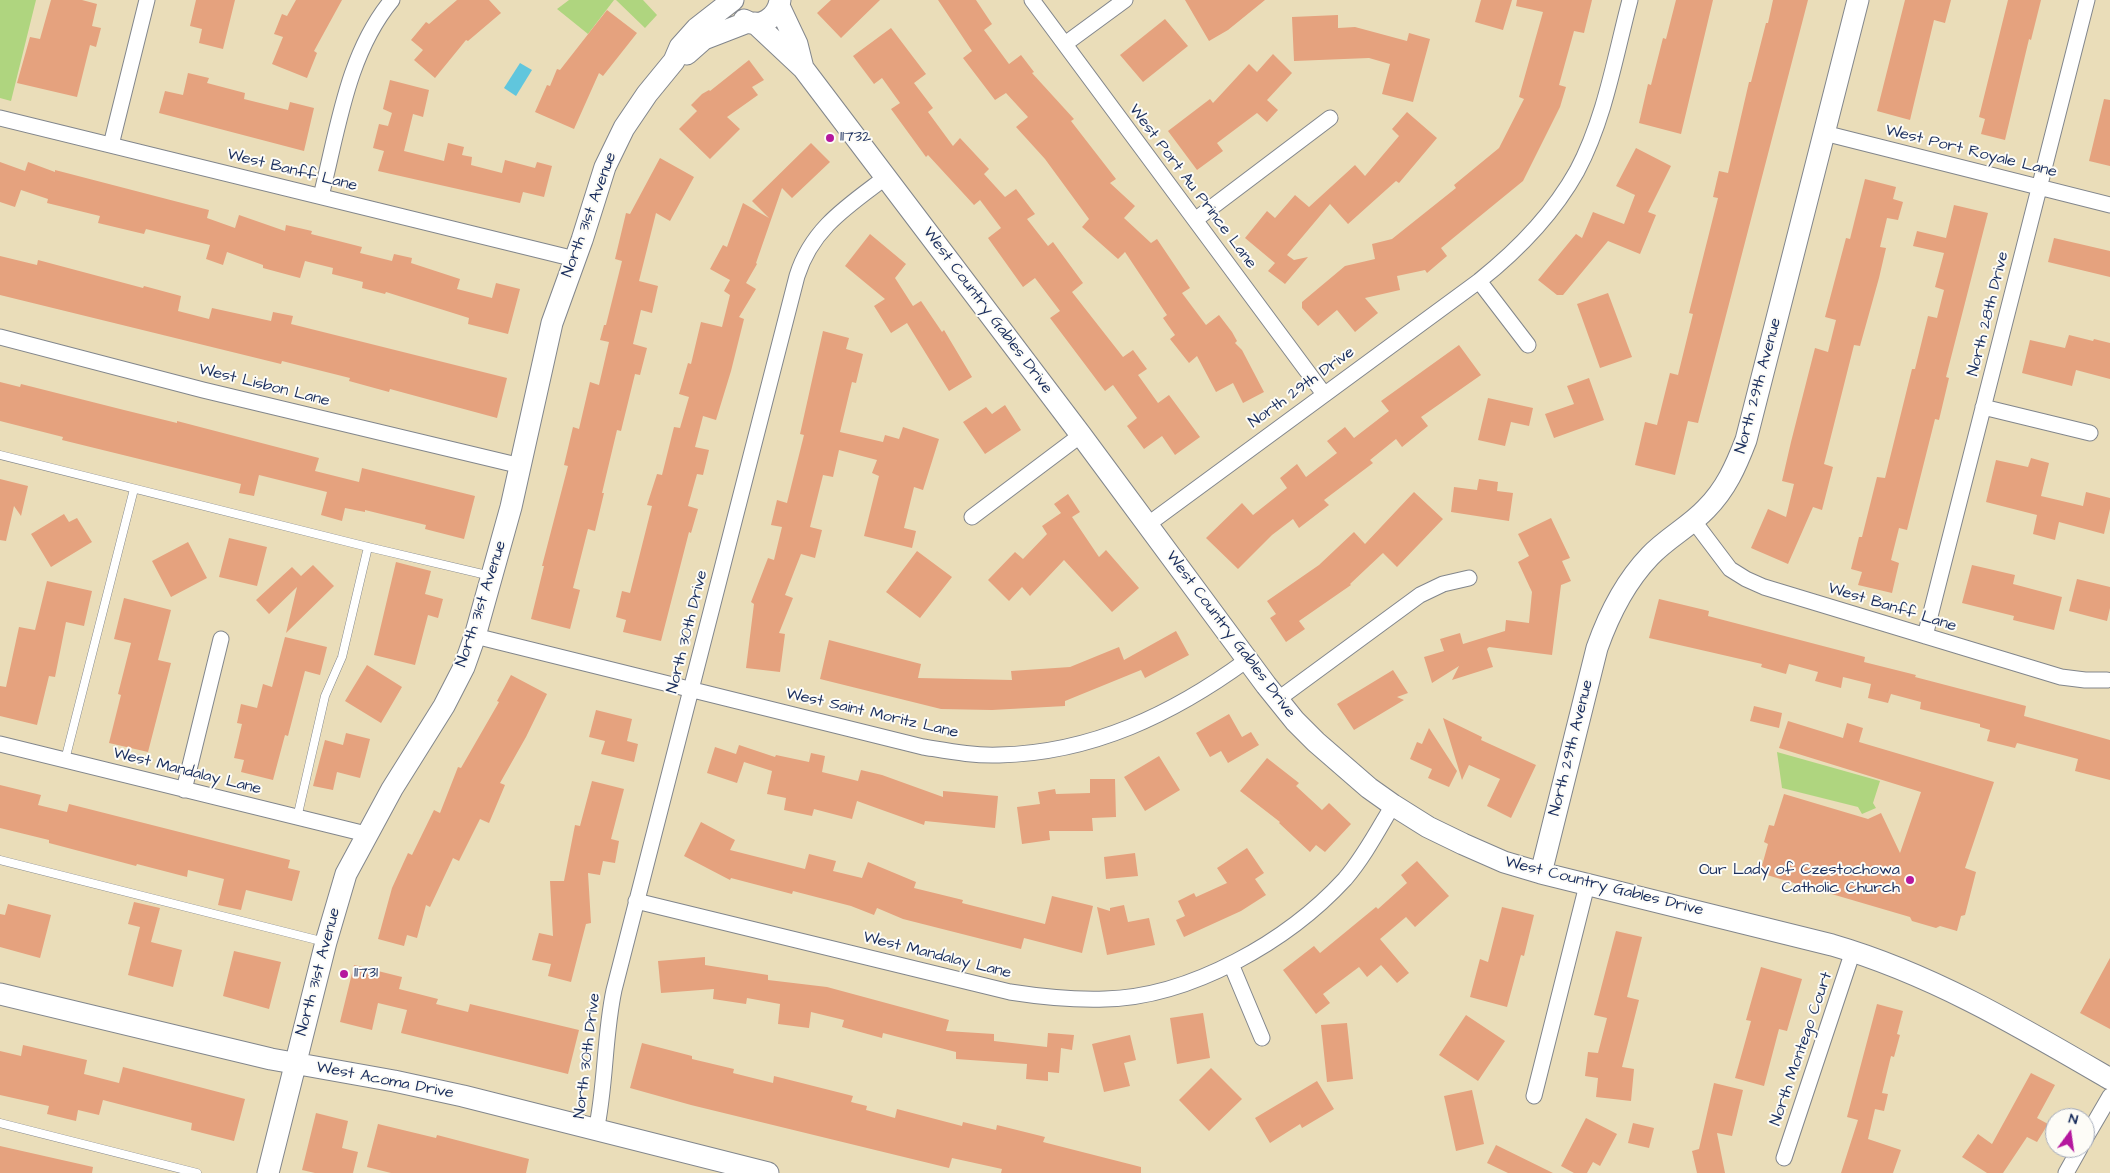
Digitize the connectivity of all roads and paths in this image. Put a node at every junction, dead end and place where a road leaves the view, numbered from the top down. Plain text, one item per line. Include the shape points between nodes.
1 (147, 0) edge
2 (392, 0) edge
3 (733, 0) edge
4 (1032, 0) edge
5 (1125, 0) edge
6 (1630, 0) edge
7 (1858, 0) edge
8 (2087, 0) edge
9 (780, 3) edge
10 (751, 22) junction
11 (1064, 44) junction
12 (674, 61) junction
13 (803, 68) junction
14 (0, 118) edge
15 (1330, 118) dead end
16 (1824, 133) junction
17 (111, 146) junction
18 (886, 177) junction
19 (2039, 187) junction
20 (322, 196) junction
21 (2110, 205) edge
22 (1195, 220) junction
23 (575, 259) junction
24 (1479, 281) junction
25 (0, 337) edge
26 (1528, 345) dead end
27 (1324, 394) junction
28 (1983, 407) junction
29 (2090, 433) dead end
30 (1081, 435) junction
31 (0, 454) edge
32 (521, 466) junction
33 (134, 489) junction
34 (972, 517) dead end
35 (1693, 520) junction
36 (1147, 526) junction
37 (368, 547) junction
38 (493, 576) junction
39 (1469, 578) dead end
40 (475, 636) junction
41 (1925, 636) junction
42 (221, 639) dead end
43 (1247, 660) junction
44 (2107, 680) dead end
45 (692, 689) junction
46 (1277, 700) junction
47 (0, 744) edge
48 (65, 760) junction
49 (184, 790) junction
50 (1392, 805) junction
51 (297, 818) junction
52 (366, 834) junction
53 (0, 860) edge
54 (1541, 873) junction
55 (1587, 885) junction
56 (636, 901) junction
57 (326, 942) junction
58 (1853, 951) junction
59 (1231, 964) junction
60 (0, 994) edge
61 (1262, 1038) dead end
62 (295, 1064) junction
63 (2110, 1079) edge
64 (1534, 1096) dead end
65 (2110, 1096) edge
66 (2095, 1122) edge
67 (0, 1123) edge
68 (596, 1131) junction
69 (1784, 1158) dead end
70 (2074, 1158) edge
71 (197, 1173) edge
72 (268, 1173) edge
73 (768, 1173) edge
74 (2066, 1173) edge

1 - 17 street
2 - 20 street via 359,54
3 - 10 street, West Country Gables Drive via 736,12
3 - 12 street via 696,28 680,47
4 - 11 street, West Port Au Prince Lane
5 - 11 street
6 - 24 street, North 29th Drive via 1600,113 1577,170 1539,226
7 - 16 street, North 29th Avenue
8 - 19 street, North 28th Drive
9 - 10 street via 770,19
9 - 13 street, West Country Gables Drive via 798,44
10 - 12 street via 704,39
10 - 13 street, West Country Gables Drive
11 - 22 street, West Port Au Prince Lane
12 - 23 street, North 31st Avenue via 624,128 605,167
13 - 18 street, West Country Gables Drive
14 - 17 street, West Banff Lane
15 - 22 street
16 - 19 street, West Port Royale Lane
16 - 35 street, North 29th Avenue via 1746,440 1725,486 1706,510
17 - 20 street, West Banff Lane
18 - 30 street, West Country Gables Drive
18 - 45 street, North 30th Drive via 832,219 802,259
19 - 21 street, West Port Royale Lane
19 - 28 street, North 28th Drive
20 - 23 street, West Banff Lane
22 - 27 street, West Port Au Prince Lane
23 - 32 street, North 31st Avenue via 552,323
24 - 26 street
24 - 27 street, North 29th Drive
25 - 32 street, West Lisbon Lane
27 - 36 street, North 29th Drive
28 - 29 street
28 - 41 street, North 28th Drive
30 - 34 street
30 - 36 street, West Country Gables Drive
31 - 33 lane
32 - 38 street, North 31st Avenue
33 - 37 lane
33 - 48 lane
35 - 41 street, West Banff Lane via 1730,568 1746,580
35 - 54 street, North 29th Avenue via 1651,554 1618,600 1606,624 1597,648
36 - 43 street, West Country Gables Drive
37 - 38 lane
37 - 51 lane via 342,657 325,696
38 - 40 street, North 31st Avenue
39 - 46 street via 1443,584 1420,595
40 - 45 street, West Saint Moritz Lane
40 - 52 street, North 31st Avenue via 444,706
41 - 44 street, West Banff Lane via 2061,677
42 - 49 street
43 - 45 street, West Saint Moritz Lane via 1163,714 1112,734 1063,748 997,755 923,747
43 - 46 street, West Country Gables Drive
45 - 56 street, North 30th Drive
46 - 50 street, West Country Gables Drive via 1316,742
47 - 48 street, West Mandalay Lane
48 - 49 street, West Mandalay Lane
49 - 51 street, West Mandalay Lane
50 - 54 street, West Country Gables Drive via 1463,844 1504,862
50 - 59 street, West Mandalay Lane via 1360,859 1331,892 1283,933
51 - 52 street, West Mandalay Lane
52 - 57 street, North 31st Avenue via 346,874
53 - 57 lane
54 - 55 street, West Country Gables Drive
55 - 58 street, West Country Gables Drive
55 - 64 street
56 - 59 street, West Mandalay Lane via 1010,992 1053,998 1107,999 1138,995 1186,982
56 - 68 street, North 30th Drive via 608,1017
57 - 62 street, North 31st Avenue
58 - 63 street, West Country Gables Drive via 1938,984
58 - 69 street, North Montego Court
59 - 61 street
60 - 62 street, West Acoma Drive
62 - 68 street, West Acoma Drive via 463,1096
62 - 72 street, North 31st Avenue
65 - 66 street
67 - 71 lane
68 - 73 street, West Acoma Drive
70 - 74 street

